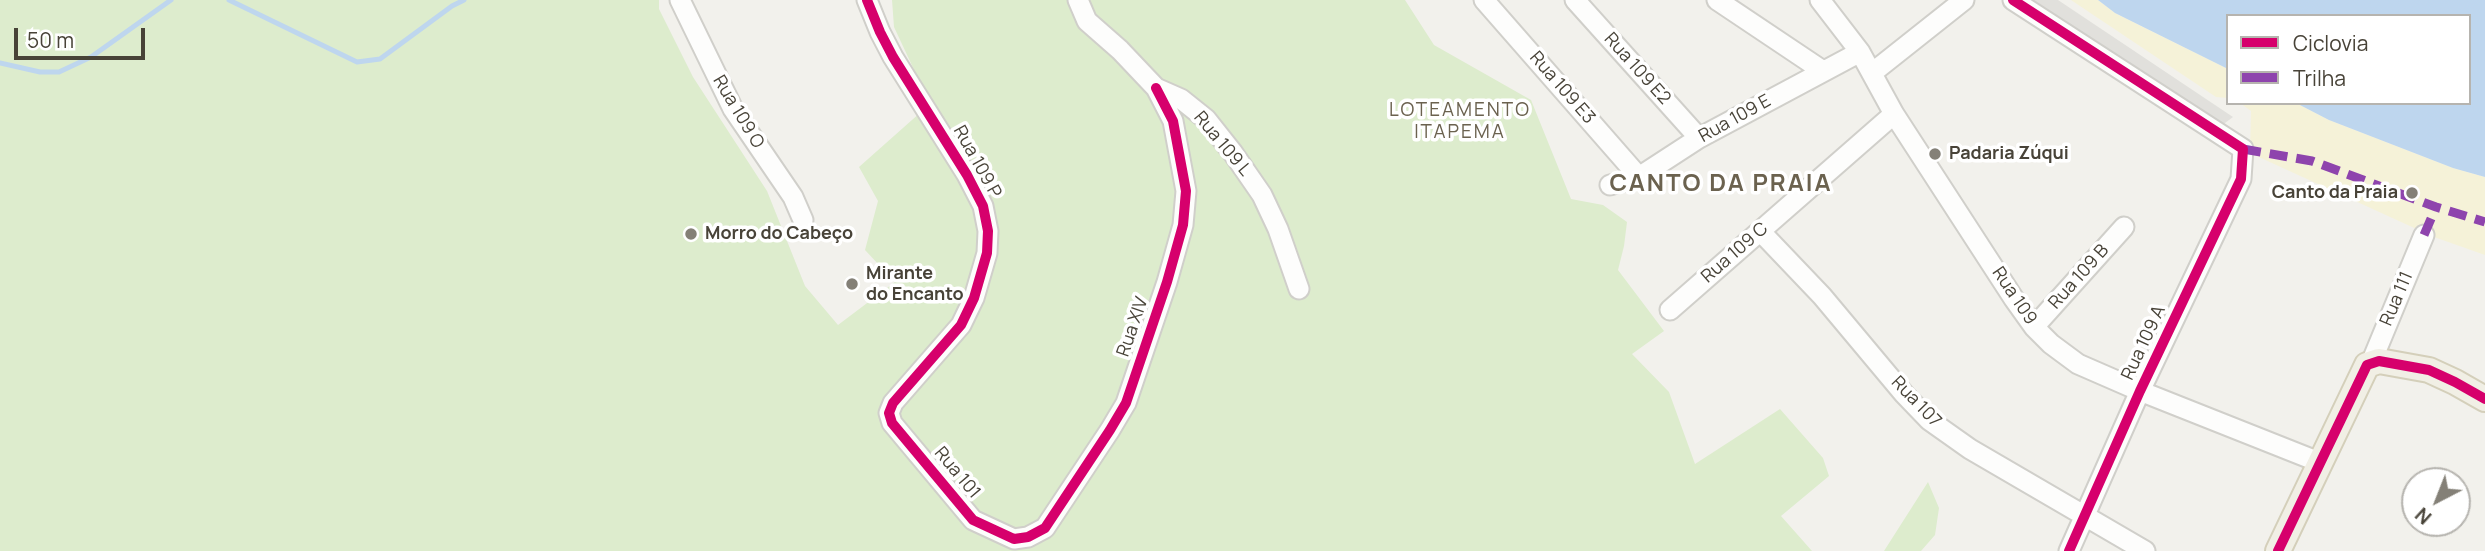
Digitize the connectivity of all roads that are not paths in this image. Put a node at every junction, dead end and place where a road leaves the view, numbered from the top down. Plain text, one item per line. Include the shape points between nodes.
1 (680, 0) edge
2 (867, 0) edge
3 (1078, 0) edge
4 (1484, 0) edge
5 (1575, 0) edge
6 (1717, 0) edge
7 (1820, 0) edge
8 (1964, 0) edge
9 (2013, 0) edge
10 (1860, 52) junction
11 (1823, 71) junction
12 (1872, 73) junction
13 (1156, 88) junction
14 (1894, 114) junction
15 (1699, 138) junction
16 (1639, 177) junction
17 (1610, 185) dead end
18 (803, 220) dead end
19 (2124, 227) dead end
20 (1760, 231) junction
21 (2424, 235) dead end
22 (1299, 289) dead end
23 (1670, 310) dead end
24 (2034, 327) junction
25 (2371, 363) junction
26 (2140, 391) junction
27 (2485, 399) edge
28 (889, 413) joint
29 (2319, 462) junction
30 (2085, 516) junction
31 (1014, 539) joint
32 (2069, 551) edge
33 (2145, 551) edge
34 (2278, 551) edge

1 - 18 street, Rua 109 O via 733,109 793,197
2 - 28 street, Rua 109 P via 893,57 967,174 983,206 988,231 988,253 961,325 892,403
3 - 13 street, Rua 109 L via 1087,21
4 - 16 street, Rua 109 E3
5 - 15 street, Rua 109 E2
6 - 11 street
7 - 10 street, Rua 109
8 - 12 street
9 - 26 street, Rua 109 A via 2243,149 2241,178
10 - 11 street, Rua 109 E
10 - 12 street, Rua 109
11 - 15 street, Rua 109 E
12 - 14 street, Rua 109
13 - 22 street, Rua 109 L via 1181,99 1206,119 1233,153 1279,229
13 - 31 street, Rua XIV via 1173,121 1186,191 1183,225 1167,282 1126,403 1111,430 1045,528
14 - 20 street, Rua 109 C
14 - 24 street, Rua 109
15 - 16 street, Rua 109 E
16 - 17 street, Rua 109 E
19 - 24 street, Rua 109 B
20 - 23 street, Rua 109 C
20 - 30 street, Rua 107 via 1929,420
21 - 25 street, Rua 111
24 - 26 street, Rua 109 via 2078,363
25 - 27 main road via 2429,370
25 - 29 main road
26 - 29 street, Rua 109
26 - 30 street, Rua 109 A
28 - 31 street, Rua 101 via 892,423 973,520
29 - 34 main road
30 - 32 street, Rua 109 A
30 - 33 street, Rua 107

